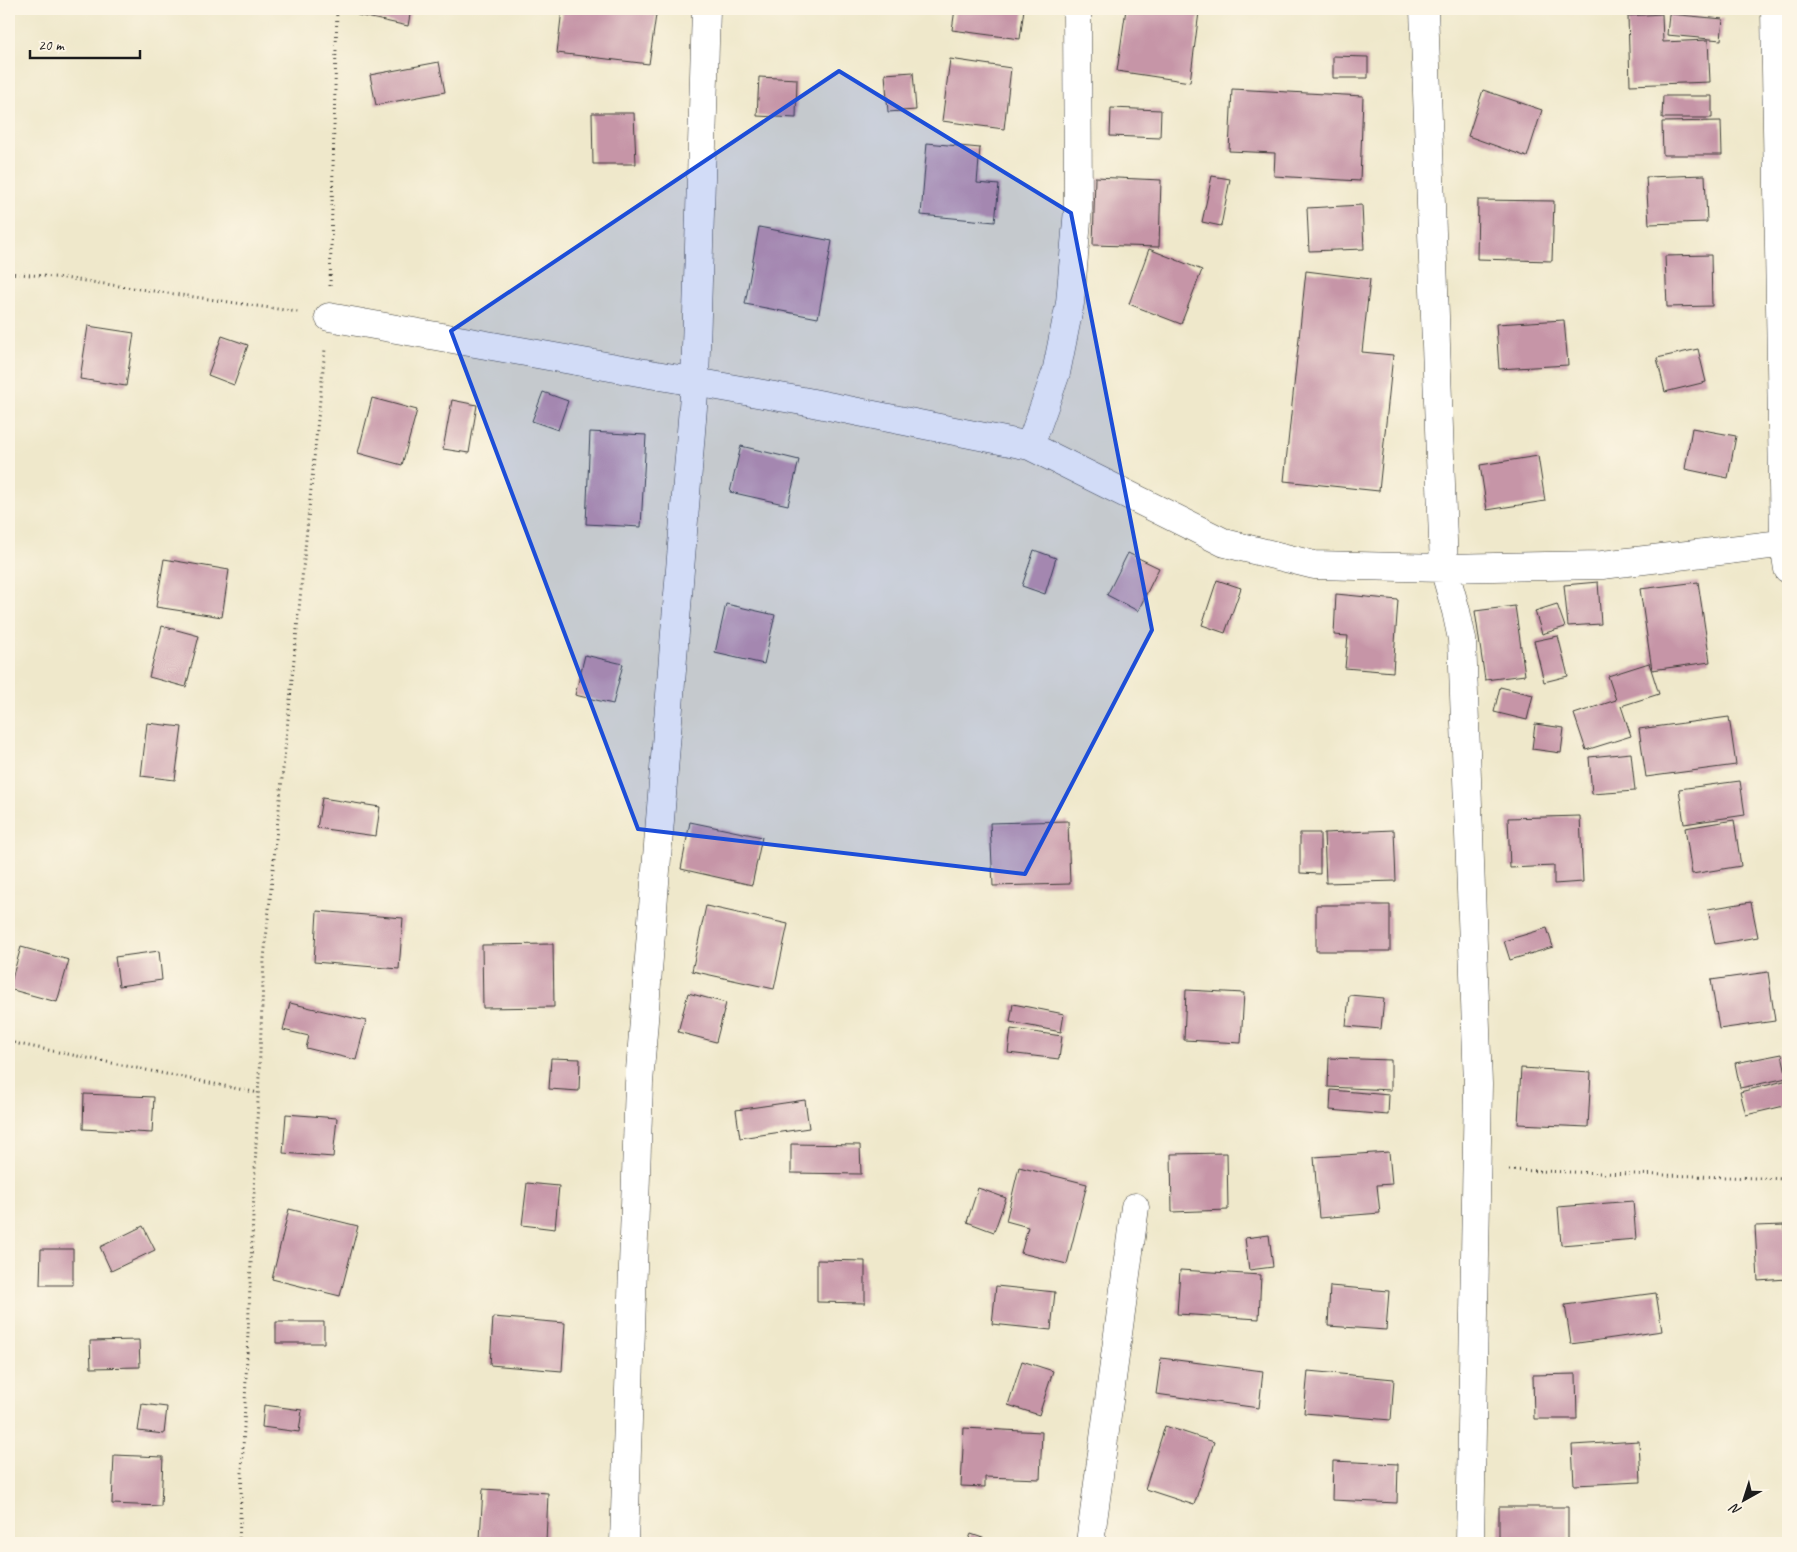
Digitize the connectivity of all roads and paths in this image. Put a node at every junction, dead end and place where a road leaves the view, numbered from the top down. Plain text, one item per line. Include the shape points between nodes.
1 (337, 9) edge
2 (706, 9) edge
3 (1078, 9) edge
4 (1424, 9) edge
5 (1775, 9) edge
6 (9, 273) edge
7 (329, 317) junction
8 (696, 382) junction
9 (1030, 446) junction
10 (1787, 551) edge
11 (1444, 568) junction
12 (9, 1042) edge
13 (259, 1093) junction
14 (1477, 1169) junction
15 (1788, 1179) edge
16 (1135, 1207) dead end
17 (239, 1543) edge
18 (624, 1543) edge
19 (1090, 1543) edge
20 (1470, 1543) edge

1 - 7 path
2 - 8 street
3 - 9 street via 1078,209 1070,304 1056,374
4 - 11 street
5 - 10 street
6 - 7 path via 64,278
7 - 8 street
7 - 13 path via 264,959
8 - 9 street
8 - 18 street via 639,1083
9 - 11 street via 1224,543 1314,565
10 - 11 street via 1602,565
11 - 14 street via 1462,639 1478,1084
12 - 13 path
13 - 17 path
14 - 15 path
14 - 20 street
16 - 19 street

